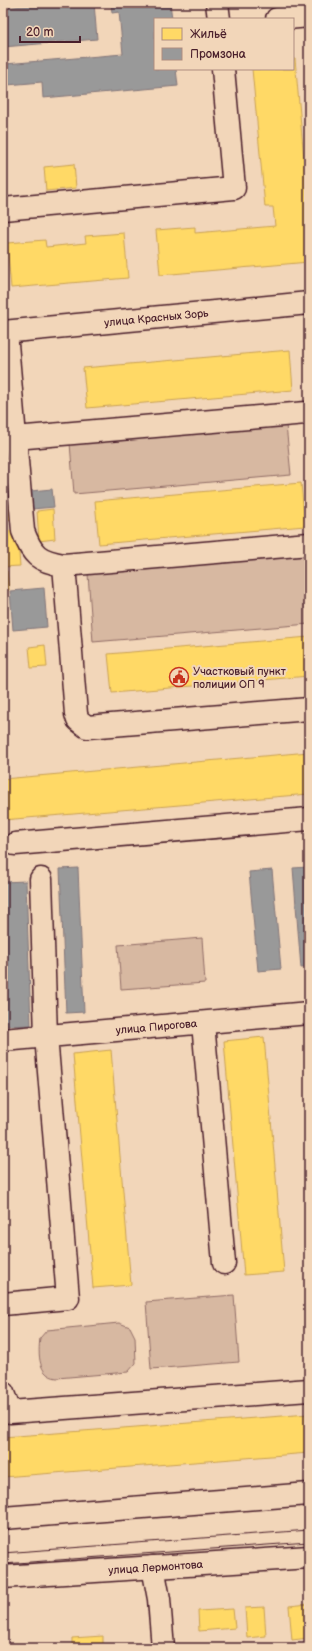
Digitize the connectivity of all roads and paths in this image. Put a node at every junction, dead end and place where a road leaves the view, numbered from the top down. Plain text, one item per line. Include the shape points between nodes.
1 (217, 3) edge
2 (309, 16) edge
3 (219, 18) edge
4 (288, 18) edge
5 (223, 70) edge
6 (3, 209) edge
7 (309, 303) edge
8 (4, 332) edge
9 (306, 413) dead end
10 (15, 438) junction
11 (309, 544) edge
12 (64, 565) junction
13 (309, 709) edge
14 (309, 819) edge
15 (15, 844) dead end
16 (41, 879) dead end
17 (309, 1013) edge
18 (203, 1023) junction
19 (46, 1036) junction
20 (3, 1040) edge
21 (224, 1263) dead end
22 (3, 1304) edge
23 (309, 1390) edge
24 (3, 1393) edge
25 (309, 1494) edge
26 (3, 1518) edge
27 (309, 1557) edge
28 (154, 1567) junction
29 (3, 1577) edge
30 (163, 1648) edge

1 - 3 street
2 - 4 street
5 - 6 street via 234,188
7 - 8 street, улица Красных Зорь
8 - 10 street
9 - 10 street
10 - 12 street via 23,531 31,550 47,563
11 - 12 street
12 - 13 street via 76,714 78,720 87,727
14 - 15 street
16 - 19 street
17 - 18 street, улица Пирогова
18 - 19 street, улица Пирогова
18 - 21 street
19 - 20 street, улица Пирогова
19 - 22 street via 68,1298
23 - 24 street via 10,1412
25 - 26 street
27 - 28 street, улица Лермонтова
28 - 29 street, улица Лермонтова
28 - 30 street

